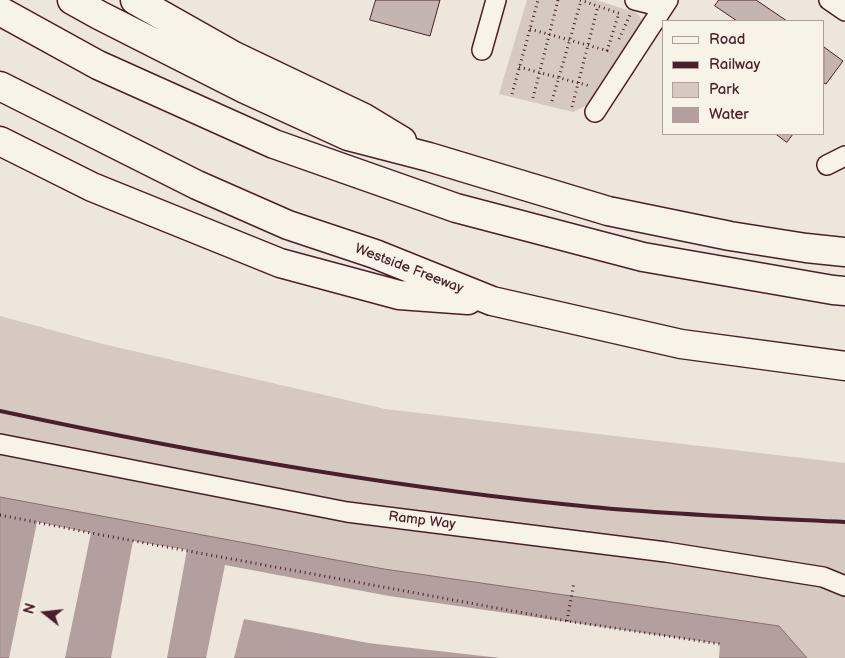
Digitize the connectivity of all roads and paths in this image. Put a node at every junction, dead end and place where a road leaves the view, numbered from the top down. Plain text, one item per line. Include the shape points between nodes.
1 (72, 0) edge
2 (135, 0) edge
3 (496, 0) edge
4 (538, 0) edge
5 (558, 0) edge
6 (580, 0) edge
7 (829, 0) edge
8 (665, 4) edge
9 (598, 6) junction
10 (632, 10) edge
11 (0, 11) edge
12 (845, 12) edge
13 (619, 13) junction
14 (530, 29) junction
15 (549, 34) junction
16 (570, 40) junction
17 (616, 43) dead end
18 (588, 45) junction
19 (482, 50) dead end
20 (608, 51) junction
21 (612, 52) dead end
22 (519, 67) junction
23 (539, 72) junction
24 (559, 78) junction
25 (578, 82) junction
26 (0, 86) edge
27 (591, 86) dead end
28 (512, 94) dead end
29 (532, 98) dead end
30 (552, 101) dead end
31 (572, 107) dead end
32 (595, 112) dead end
33 (0, 141) edge
34 (845, 156) edge
35 (429, 157) junction
36 (827, 165) dead end
37 (845, 252) edge
38 (845, 291) edge
39 (492, 301) junction
40 (845, 366) edge
41 (0, 444) edge
42 (0, 515) edge
43 (574, 582) dead end
44 (845, 586) edge
45 (567, 621) junction
46 (720, 644) dead end

1 - 35 highway via 244,89 348,136
2 - 35 highway via 234,56 364,118
3 - 19 street
4 - 14 path
5 - 15 path
6 - 9 path
6 - 16 path
7 - 12 street
8 - 10 street
8 - 32 street
9 - 13 path
9 - 18 path
10 - 13 path
10 - 17 path
11 - 38 highway via 98,65 274,144 456,208 643,257
13 - 20 path
14 - 15 path
14 - 22 path
15 - 16 path
15 - 23 path
16 - 18 path
16 - 24 path
18 - 20 path
18 - 25 path
20 - 21 path
22 - 23 path
22 - 28 path
23 - 24 path
23 - 29 path
24 - 25 path
24 - 30 path
25 - 27 path
25 - 31 path
26 - 39 highway, Westside Freeway via 197,186
33 - 39 highway via 92,188 280,263 399,295
34 - 36 street
35 - 37 highway via 608,211 730,236
39 - 40 highway, Westside Freeway via 681,344
41 - 44 street, Ramp Way via 347,512 666,552 823,577
42 - 45 path
43 - 45 path
45 - 46 path

